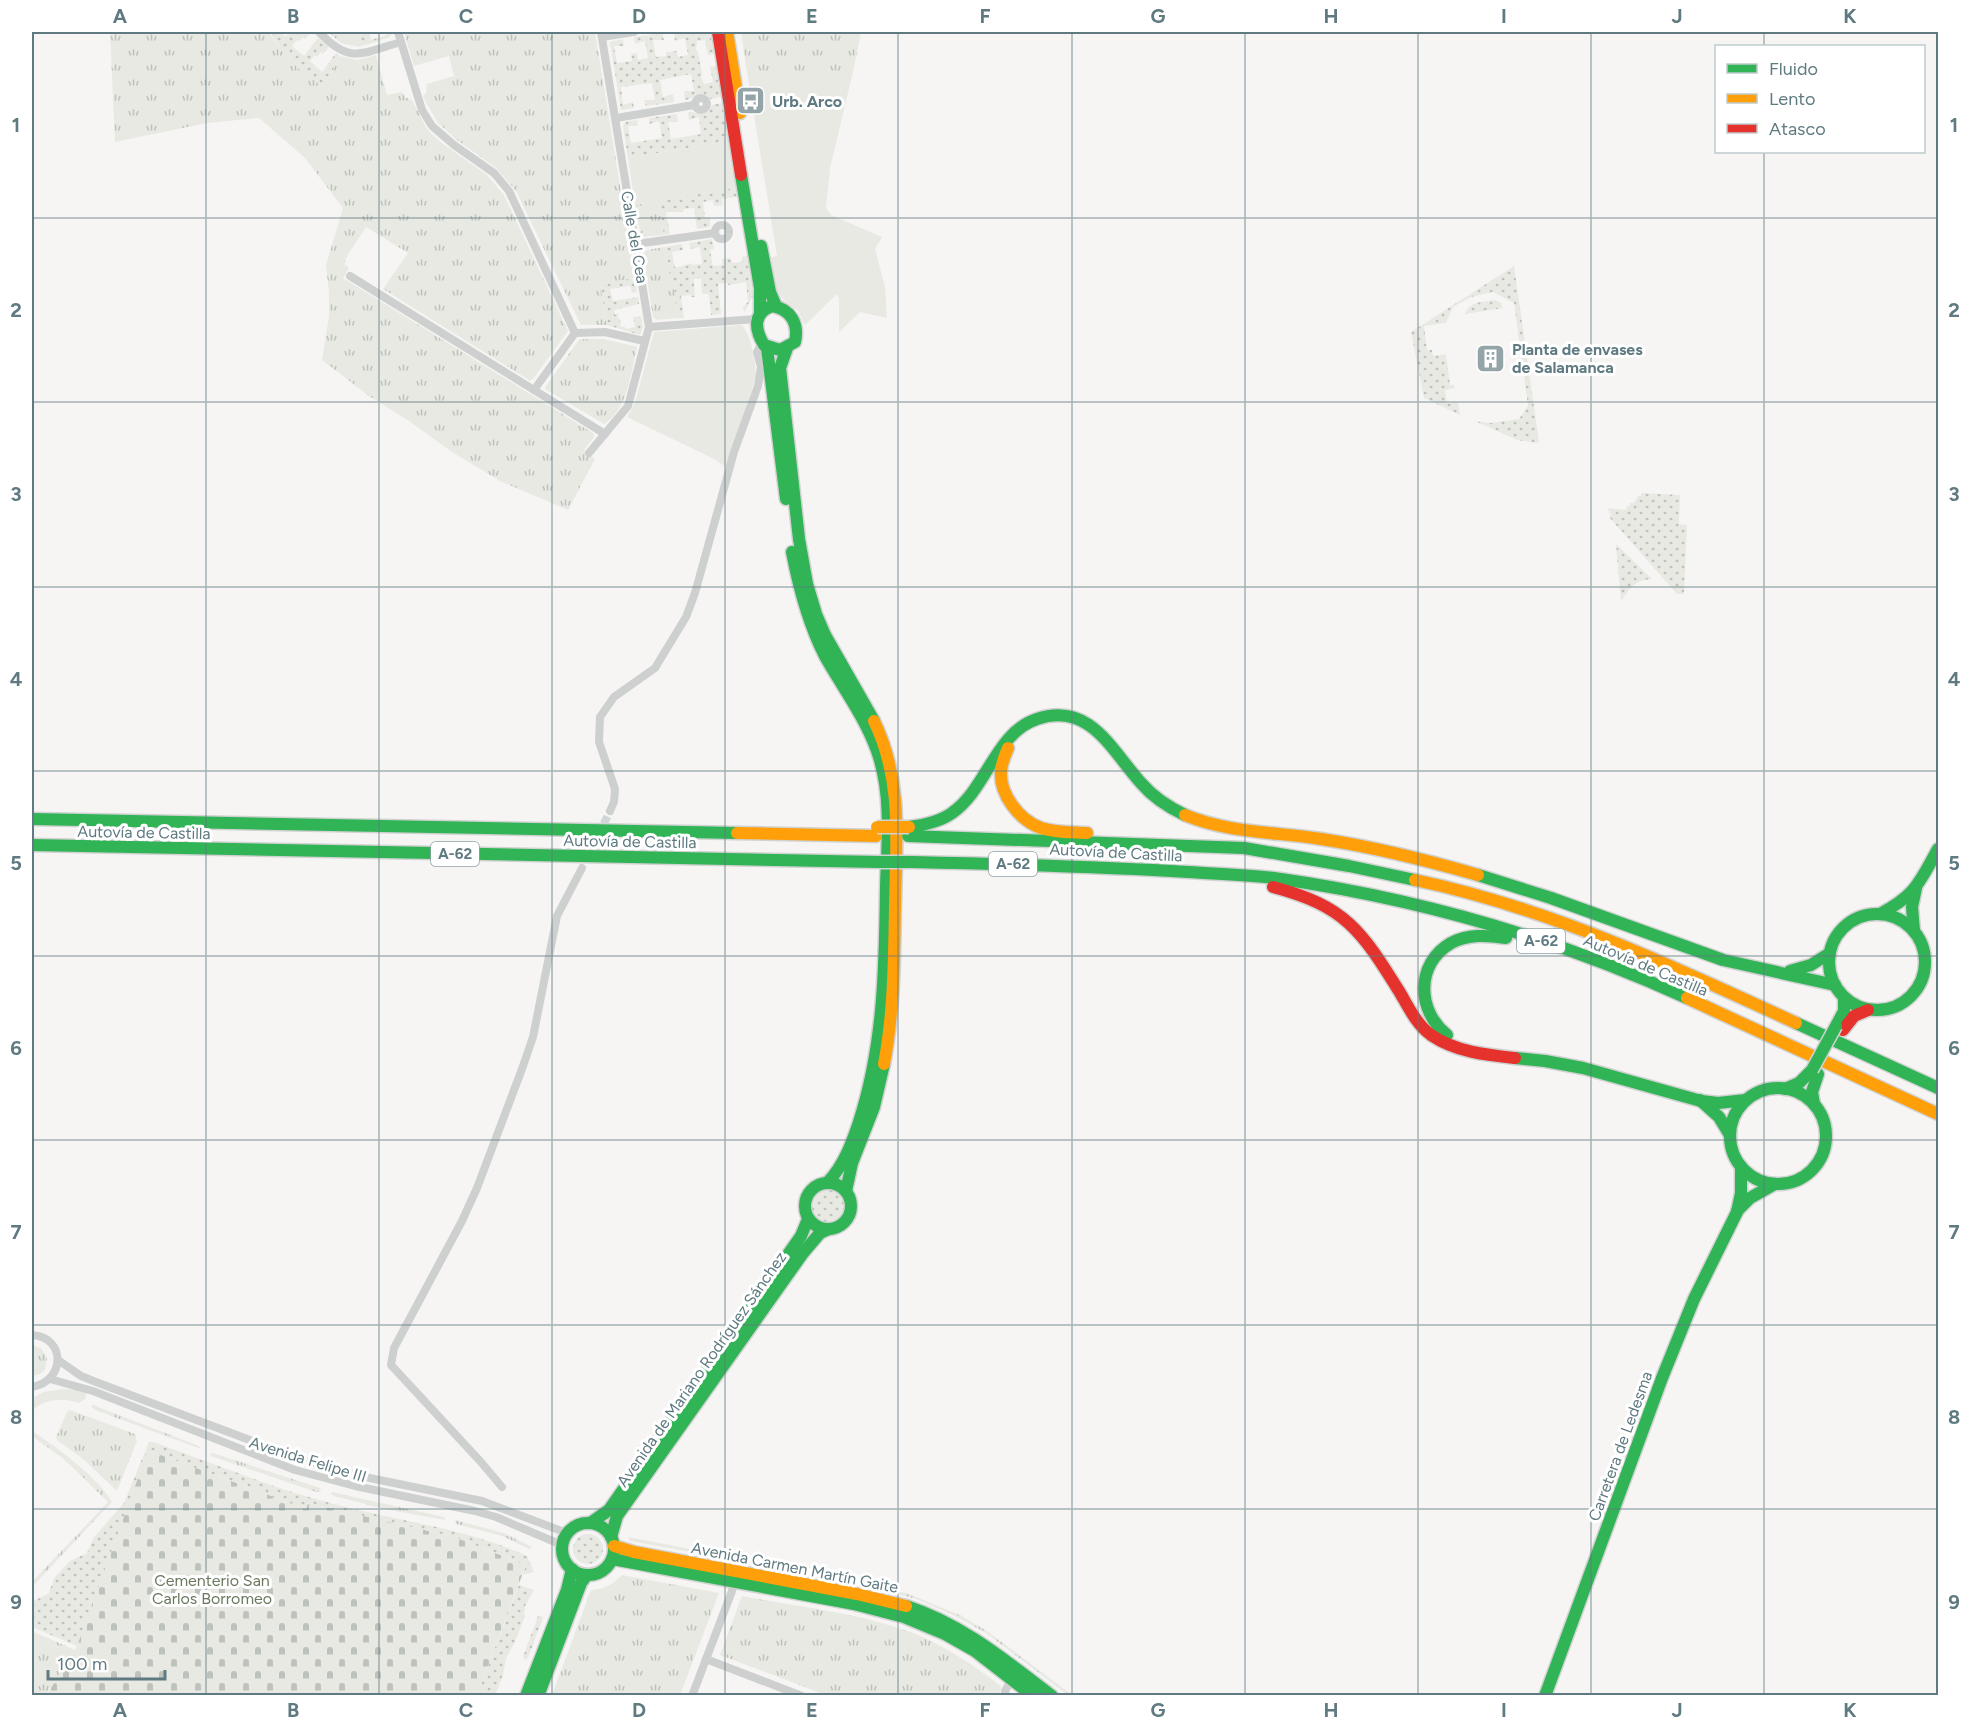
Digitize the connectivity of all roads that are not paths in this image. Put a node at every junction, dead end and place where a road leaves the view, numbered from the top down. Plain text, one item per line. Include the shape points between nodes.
1 (319, 32) edge
2 (398, 32) edge
3 (634, 32) edge
4 (718, 32) edge
5 (727, 32) edge
6 (602, 34) edge
7 (401, 42) junction
8 (694, 105) dead end
9 (616, 118) junction
10 (715, 233) dead end
11 (636, 244) junction
12 (350, 276) dead end
13 (776, 306) junction
14 (758, 315) junction
15 (649, 327) junction
16 (575, 333) junction
17 (644, 341) junction
18 (765, 345) junction
19 (787, 348) junction
20 (534, 390) junction
21 (605, 434) junction
22 (589, 453) dead end
23 (1012, 738) junction
24 (610, 811) tunnel mouth
25 (32, 819) edge
26 (908, 831) junction
27 (32, 845) edge
28 (1938, 849) edge
29 (1115, 867) junction
30 (582, 868) dead end
31 (1439, 885) junction
32 (1916, 888) junction
33 (1880, 914) junction
34 (1914, 931) junction
35 (1830, 953) junction
36 (1586, 956) junction
37 (1774, 972) junction
38 (1835, 985) junction
39 (1844, 997) junction
40 (1868, 1010) junction
41 (1840, 1028) junction
42 (1507, 1055) junction
43 (1815, 1072) junction
44 (1938, 1088) edge
45 (1785, 1089) junction
46 (1746, 1100) junction
47 (1700, 1101) junction
48 (1814, 1104) junction
49 (1938, 1114) edge
50 (1730, 1136) junction
51 (1741, 1168) junction
52 (828, 1182) junction
53 (1773, 1185) junction
54 (846, 1191) junction
55 (1737, 1212) junction
56 (808, 1218) junction
57 (829, 1229) junction
58 (32, 1335) edge
59 (58, 1360) junction
60 (50, 1379) junction
61 (32, 1387) edge
62 (502, 1487) dead end
63 (592, 1522) junction
64 (564, 1539) junction
65 (613, 1547) junction
66 (572, 1569) junction
67 (587, 1575) junction
68 (732, 1576) junction
69 (706, 1659) junction
70 (1012, 1666) junction
71 (1012, 1680) junction
72 (526, 1695) edge
73 (538, 1695) edge
74 (692, 1695) edge
75 (802, 1695) edge
76 (1005, 1695) edge
77 (1034, 1695) edge
78 (1052, 1695) edge
79 (1545, 1695) edge

1 - 7 street via 354,55
2 - 7 street
3 - 6 street
4 - 14 main road via 760,288
5 - 13 main road via 763,257
6 - 9 street, Calle del Cea
7 - 16 street via 422,110 441,135 494,173 509,191
8 - 9 street
9 - 11 street, Calle del Cea
10 - 11 street
11 - 15 street, Calle del Cea
12 - 20 street
13 - 14 main road via 767,306
13 - 19 main road via 789,314 798,329 795,342
14 - 15 street
14 - 18 main road via 757,330
15 - 17 street, Calle del Cea
16 - 17 street via 605,332
16 - 20 street
17 - 21 street, Calle del Cea via 628,406
18 - 19 main road via 776,350
18 - 24 street via 757,352 761,367 758,386 734,452 686,617 655,668 614,697 600,717 599,742 615,789
18 - 52 main road via 800,594 819,644 866,723 885,784 885,976 879,1045 858,1125 839,1172
19 - 54 main road via 780,368 800,549 810,596 838,660 883,739 896,803 894,975 888,1045 871,1116
20 - 21 street
21 - 22 street, Calle del Cea
23 - 26 main road via 996,756 979,787 954,812
23 - 31 main road via 1001,770 1007,796 1027,821 1038,827 1242,843 1347,860
23 - 37 main road via 1032,721 1070,716 1098,730 1141,783 1164,804 1194,819 1405,856 1512,885 1677,945
25 - 26 main road, Autovía de Castilla / A-62 via 790,834
26 - 31 main road, Autovía de Castilla / A-62 via 1244,848
27 - 29 main road, Autovía de Castilla / A-62, bridge
28 - 32 main road
29 - 36 main road, Autovía de Castilla / A-62 via 1271,878 1344,889 1432,908
29 - 42 main road via 1291,891 1329,906 1358,930 1416,1020 1431,1035 1463,1050
30 - 62 street via 557,916 533,1037 477,1188 391,1358 391,1365
31 - 44 main road, Autovía de Castilla / A-62 via 1544,915 1663,961
32 - 33 main road via 1901,903
32 - 34 main road via 1912,907
33 - 34 main road via 1898,919
33 - 35 main road via 1863,915 1844,927
34 - 40 main road via 1925,963 1920,985 1893,1008
35 - 37 main road via 1802,970
35 - 38 main road via 1829,969
36 - 42 main road via 1484,935 1450,944 1431,961 1424,994 1431,1019 1440,1030 1464,1045
36 - 49 main road, Autovía de Castilla / A-62
37 - 38 main road
38 - 39 main road
39 - 40 main road
39 - 41 main road
40 - 41 main road
41 - 43 main road
42 - 47 main road via 1610,1074
43 - 45 main road
43 - 48 main road
45 - 46 main road via 1772,1088
45 - 48 main road via 1796,1091
46 - 47 main road
46 - 50 main road via 1734,1116
47 - 50 main road via 1719,1117
48 - 53 main road via 1826,1128 1821,1159 1796,1182
50 - 51 main road
51 - 53 main road
51 - 55 main road, Carretera de Ledesma
52 - 54 main road
52 - 56 main road via 810,1190 804,1209
53 - 55 main road, Carretera de Ledesma via 1750,1198
54 - 57 main road via 850,1211 846,1220
55 - 79 main road, Carretera de Ledesma via 1694,1299 1657,1391
56 - 57 main road
56 - 63 main road, Avenida de Mariano Rodríguez Sánchez via 801,1236 609,1510
57 - 65 main road, Avenida de Mariano Rodríguez Sánchez via 810,1242 618,1516
58 - 59 street, Avenida Felipe III via 52,1344
59 - 60 street
59 - 64 street, Avenida Felipe III via 81,1376 300,1459 360,1476 482,1501
60 - 61 street
60 - 64 street, Avenida Felipe III via 93,1391 295,1470 486,1514
63 - 64 main road via 580,1523
63 - 65 main road via 603,1527
64 - 66 main road via 563,1558
65 - 67 main road via 602,1571
65 - 68 main road, Avenida Carmen Martín Gaite
66 - 67 main road
66 - 72 main road
67 - 73 main road
68 - 69 street
68 - 70 main road, Avenida Carmen Martín Gaite via 860,1594 909,1607 952,1625
68 - 71 main road, Avenida Carmen Martín Gaite via 924,1624 975,1651
69 - 74 street
69 - 75 street
70 - 71 street
70 - 78 main road, Avenida Carmen Martín Gaite
71 - 76 street
71 - 77 main road, Avenida Carmen Martín Gaite

